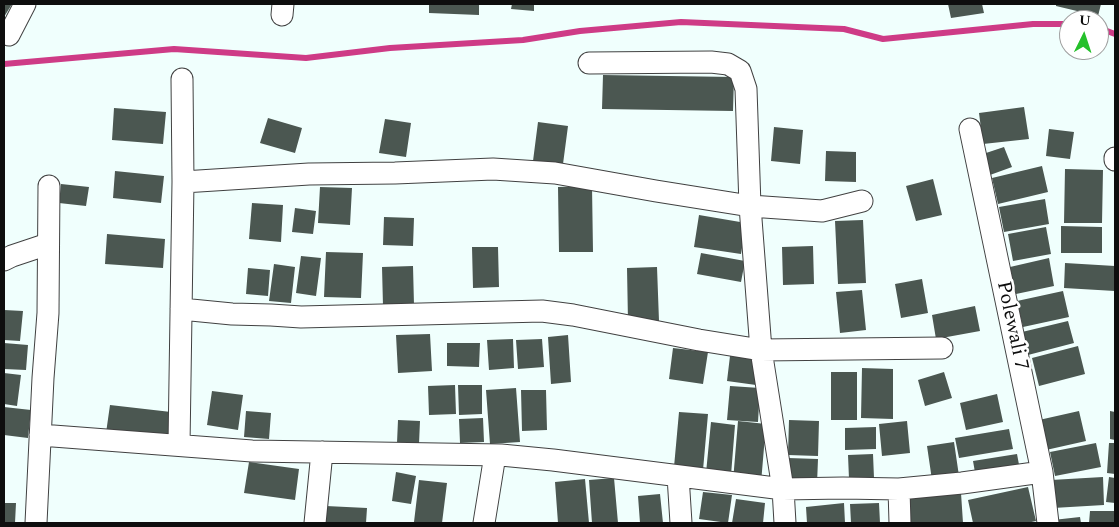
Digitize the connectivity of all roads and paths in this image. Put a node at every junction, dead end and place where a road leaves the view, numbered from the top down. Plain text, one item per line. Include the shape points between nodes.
1 (24, 4) edge
2 (9, 36) dead end
3 (589, 63) dead end
4 (182, 79) dead end
5 (970, 129) dead end
6 (184, 182) junction
7 (49, 186) dead end
8 (862, 201) dead end
9 (750, 206) junction
10 (48, 244) junction
11 (4, 260) edge
12 (182, 309) junction
13 (942, 348) dead end
14 (761, 350) junction
15 (40, 435) junction
16 (179, 445) junction
17 (322, 452) junction
18 (495, 455) junction
19 (1042, 472) junction
20 (678, 476) junction
21 (783, 489) junction
22 (899, 489) junction
23 (36, 523) edge
24 (316, 523) edge
25 (484, 523) edge
26 (681, 523) edge
27 (785, 523) edge
28 (900, 523) edge
29 (1048, 523) edge

1 - 2 street
3 - 9 street via 711,62 728,64 740,71 746,89
4 - 6 street
5 - 19 street, Polewali 7
6 - 9 street via 309,174 493,169 555,173
6 - 12 street
7 - 10 street
8 - 9 street via 822,211
9 - 14 street
10 - 11 street
10 - 15 street via 48,313
12 - 14 street via 302,317 542,311
12 - 16 street
13 - 14 street
14 - 21 street
15 - 16 street
15 - 23 street
16 - 17 street
17 - 18 street
17 - 24 street
18 - 20 street
18 - 25 street
19 - 22 street
19 - 29 street, Polewali 7
20 - 21 street
20 - 26 street
21 - 22 street
21 - 27 street
22 - 28 street

